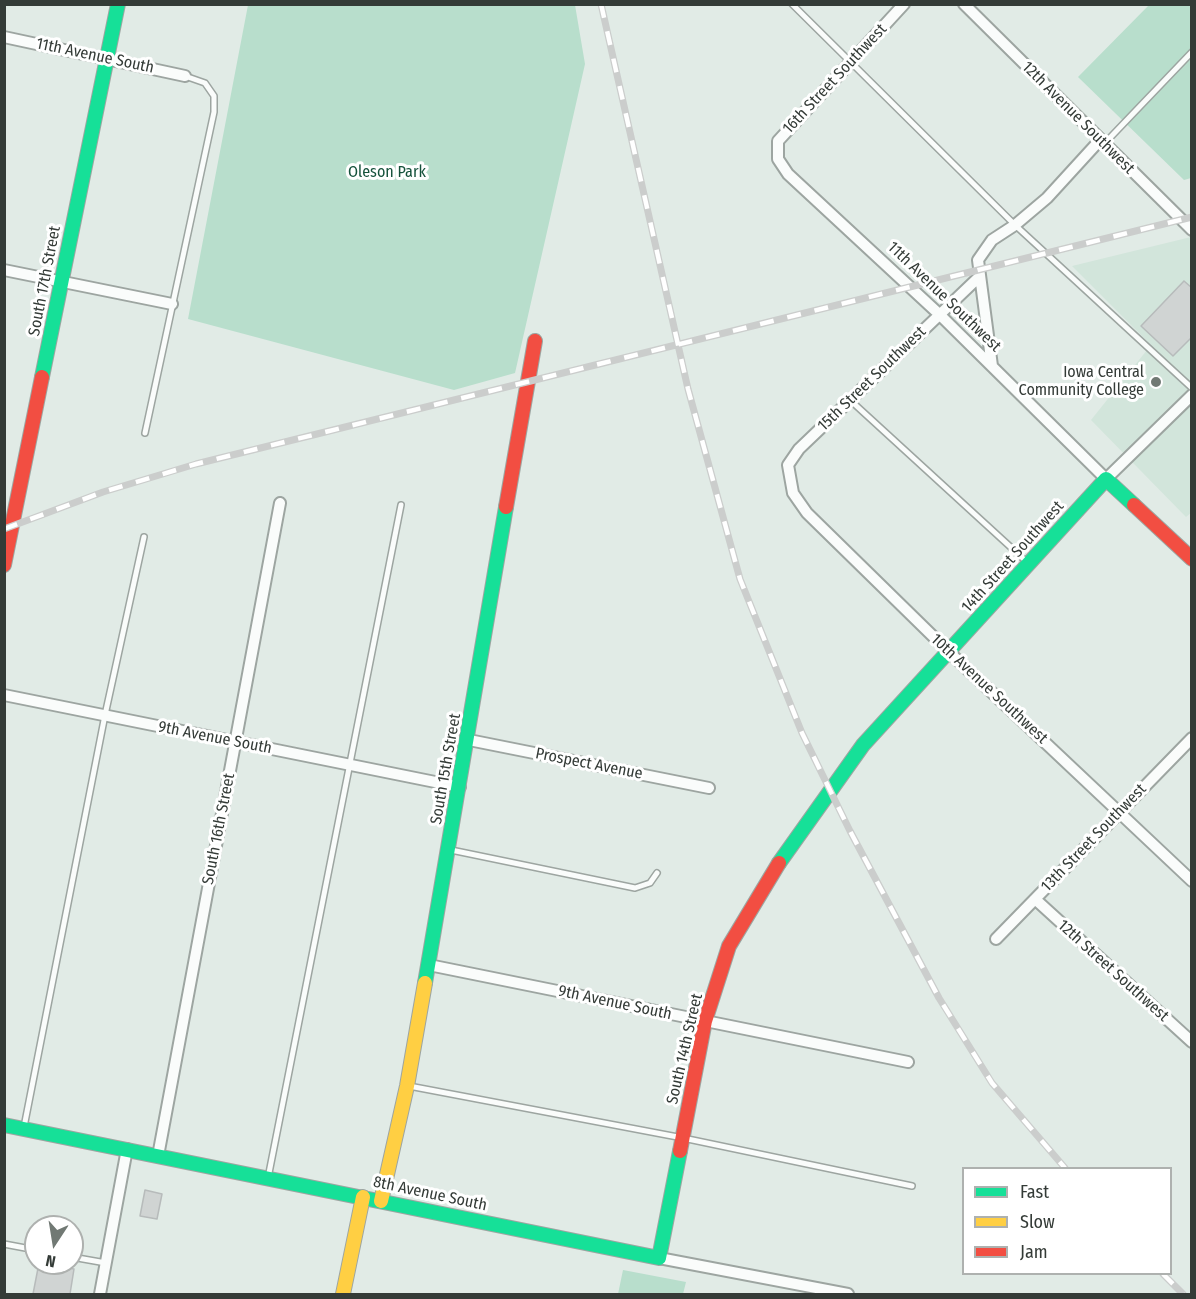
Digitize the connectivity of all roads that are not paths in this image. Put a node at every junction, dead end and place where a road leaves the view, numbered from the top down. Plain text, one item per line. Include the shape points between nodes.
1 (118, 4) edge
2 (792, 4) edge
3 (904, 4) edge
4 (964, 4) edge
5 (4, 37) edge
6 (1191, 52) edge
7 (107, 58) junction
8 (850, 64) junction
9 (185, 76) joint
10 (1102, 142) junction
11 (778, 159) joint
12 (1015, 225) junction
13 (1191, 230) edge
14 (4, 270) edge
15 (979, 277) junction
16 (62, 282) junction
17 (172, 304) junction
18 (939, 314) junction
19 (535, 342) dead end
20 (992, 366) junction
21 (1191, 388) edge
22 (1191, 395) edge
23 (850, 400) junction
24 (145, 433) dead end
25 (1106, 479) junction
26 (793, 493) joint
27 (280, 503) dead end
28 (401, 505) dead end
29 (144, 537) dead end
30 (1191, 559) edge
31 (1029, 564) junction
32 (4, 565) edge
33 (949, 652) junction
34 (4, 695) edge
35 (105, 716) junction
36 (1191, 738) edge
37 (468, 741) junction
38 (236, 742) junction
39 (863, 745) joint
40 (348, 765) junction
41 (460, 787) junction
42 (709, 788) dead end
43 (1119, 812) junction
44 (449, 850) junction
45 (657, 873) dead end
46 (1191, 881) edge
47 (1035, 899) junction
48 (996, 939) dead end
49 (429, 965) junction
50 (705, 1021) junction
51 (1191, 1042) edge
52 (908, 1062) dead end
53 (407, 1086) junction
54 (4, 1125) edge
55 (24, 1128) junction
56 (683, 1138) junction
57 (127, 1149) junction
58 (158, 1156) junction
59 (268, 1178) junction
60 (912, 1186) dead end
61 (363, 1197) junction
62 (381, 1201) junction
63 (4, 1244) edge
64 (24, 1248) edge
65 (659, 1258) junction
66 (84, 1259) edge
67 (106, 1263) junction
68 (100, 1294) edge
69 (343, 1294) edge
70 (848, 1294) edge

1 - 7 street, South 17th Street
2 - 8 lane
3 - 8 street, 16th Street Southwest
4 - 10 street, 12th Avenue Southwest
5 - 7 street, 11th Avenue South
6 - 10 lane
7 - 9 street, 11th Avenue South
7 - 16 street, South 17th Street
8 - 11 street, 16th Street Southwest via 784,132 778,141
8 - 12 lane
9 - 17 lane via 205,83 214,96 214,112
10 - 12 street
10 - 13 street, 12th Avenue Southwest
11 - 18 street, 11th Avenue Southwest via 788,174
12 - 15 street via 992,240 978,260
12 - 21 lane
14 - 16 street
15 - 18 street, 15th Street Southwest
15 - 20 street
16 - 17 street
16 - 32 street, South 17th Street
17 - 24 lane
18 - 20 street, 11th Avenue Southwest
18 - 23 street, 15th Street Southwest
19 - 37 street, South 15th Street
20 - 25 street, 11th Avenue Southwest
22 - 25 street, 14th Street Southwest
23 - 26 street, 15th Street Southwest via 799,448 788,465
23 - 31 lane
25 - 30 street, 11th Avenue Southwest
25 - 31 street, 14th Street Southwest
26 - 33 street, 10th Avenue Southwest via 807,513
27 - 38 street, South 16th Street
28 - 40 lane
29 - 35 lane
31 - 33 street, 14th Street Southwest
33 - 39 street, 14th Street Southwest
33 - 43 street, 10th Avenue Southwest
34 - 35 street, 9th Avenue South
35 - 38 street, 9th Avenue South
35 - 55 lane
36 - 43 street, 13th Street Southwest
37 - 41 street, South 15th Street
37 - 42 street, Prospect Avenue
38 - 40 street, 9th Avenue South
38 - 58 street, South 16th Street
39 - 50 street, South 14th Street via 817,806 729,946
40 - 41 street, 9th Avenue South
40 - 59 lane
41 - 44 street, South 15th Street
43 - 46 street, 10th Avenue Southwest
43 - 47 street, 13th Street Southwest
44 - 45 lane via 635,888 650,883
44 - 49 street, South 15th Street
47 - 48 street, 13th Street Southwest
47 - 51 street, 12th Street Southwest
49 - 50 street, 9th Avenue South
49 - 53 street, South 15th Street
50 - 52 street, 9th Avenue South
50 - 56 street, South 14th Street
53 - 56 lane
53 - 62 street, South 15th Street
54 - 55 street, 8th Avenue South
55 - 57 street, 8th Avenue South
56 - 60 lane
56 - 65 street, South 14th Street
57 - 58 street, 8th Avenue South
57 - 67 street
58 - 59 street, 8th Avenue South
59 - 61 street, 8th Avenue South
61 - 62 street, 8th Avenue South
61 - 69 street
62 - 65 street, 8th Avenue South
63 - 64 lane
65 - 70 street, 8th Avenue South
66 - 67 lane
67 - 68 street

